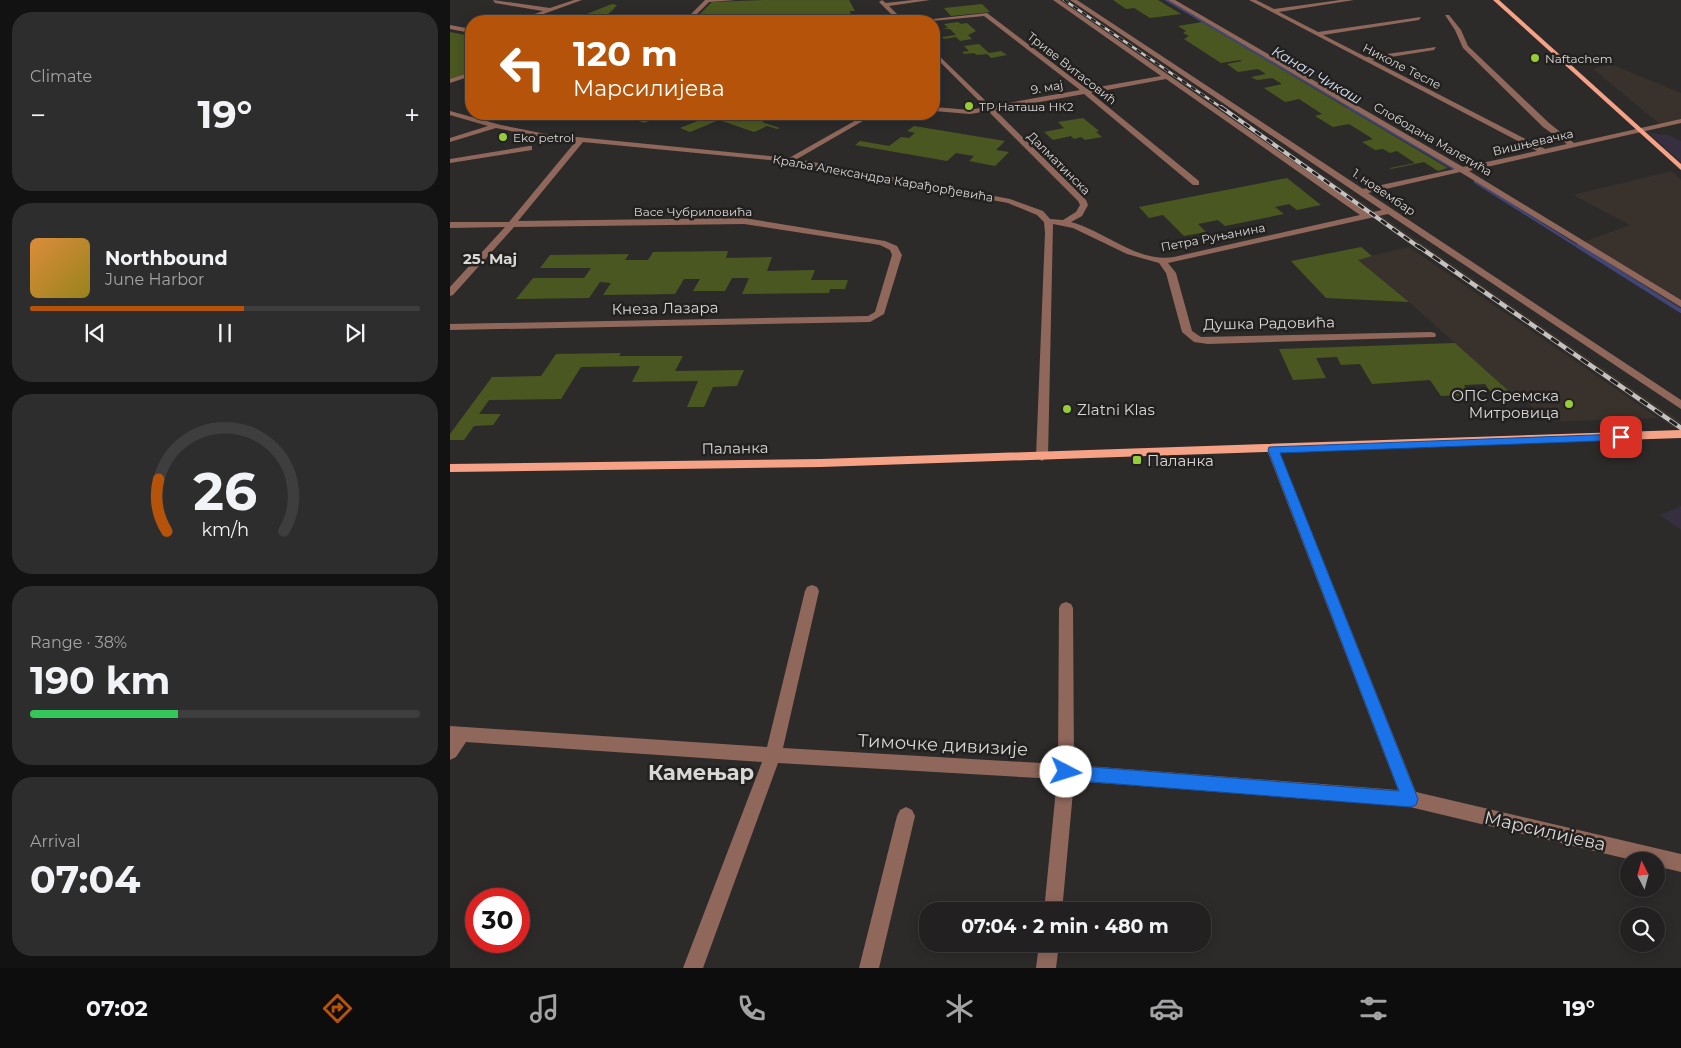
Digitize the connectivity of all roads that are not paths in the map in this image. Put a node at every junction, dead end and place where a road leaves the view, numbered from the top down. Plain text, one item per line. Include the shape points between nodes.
1 (579, 0) edge
2 (708, 0) edge
3 (733, 0) edge
4 (879, 0) edge
5 (927, 0) edge
6 (1056, 0) edge
7 (1073, 0) edge
8 (1171, 0) edge
9 (1252, 0) edge
10 (1351, 0) edge
11 (1496, 0) edge
12 (495, 1) dead end
13 (884, 5) junction
14 (552, 10) junction
15 (1273, 11) junction
16 (537, 15) edge
17 (693, 15) edge
18 (895, 15) edge
19 (1447, 16) dead end
20 (1419, 18) dead end
21 (940, 19) edge
22 (450, 27) edge
23 (465, 29) edge
24 (1316, 34) junction
25 (1434, 48) dead end
26 (940, 59) edge
27 (1365, 59) junction
28 (465, 76) edge
29 (1167, 77) junction
30 (450, 81) edge
31 (1086, 92) junction
32 (989, 108) junction
33 (940, 110) edge
34 (450, 113) edge
35 (465, 117) edge
36 (474, 120) edge
37 (861, 120) edge
38 (1681, 121) edge
39 (495, 126) junction
40 (1640, 130) junction
41 (450, 140) edge
42 (582, 140) junction
43 (600, 142) junction
44 (1571, 144) junction
45 (530, 148) dead end
46 (1543, 151) junction
47 (790, 160) junction
48 (450, 161) edge
49 (1681, 168) edge
50 (1462, 170) junction
51 (1196, 183) dead end
52 (1362, 192) junction
53 (530, 203) junction
54 (1388, 211) junction
55 (1367, 216) junction
56 (1048, 221) junction
57 (1064, 222) junction
58 (450, 225) edge
59 (511, 225) junction
60 (1162, 261) junction
61 (450, 292) edge
62 (1681, 304) edge
63 (880, 314) joint
64 (450, 328) edge
65 (1431, 335) dead end
66 (1681, 405) edge
67 (1681, 434) edge
68 (1273, 450) junction
69 (1042, 457) junction
70 (450, 468) edge
71 (812, 591) dead end
72 (1066, 608) dead end
73 (456, 733) edge
74 (450, 752) edge
75 (773, 755) junction
76 (1066, 772) junction
77 (1410, 799) junction
78 (906, 816) dead end
79 (1681, 863) edge
80 (1054, 902) edge
81 (1048, 952) edge
82 (693, 968) edge
83 (869, 968) edge
84 (1046, 968) edge

1 - 14 street
2 - 3 street
2 - 17 street
4 - 13 street
5 - 13 street
6 - 29 street, 1. новембар
7 - 52 street, 1. новембар
8 - 50 street, Слободана Малетића
9 - 15 street, Николе Тесле
10 - 15 street
11 - 40 main road
12 - 14 street
13 - 18 street
14 - 16 street
15 - 24 street, Николе Тесле
19 - 44 street via 1465,47 1546,125
20 - 24 street
21 - 31 street, Триве Витасовић via 985,14
22 - 23 street
24 - 27 street, Николе Тесле
25 - 27 street
26 - 32 street, Далматинска
27 - 46 street, Николе Тесле
28 - 30 street
29 - 31 street, 9. мај
29 - 55 street, 1. новембар
31 - 32 street, 9. мај
31 - 51 street, Триве Витасовић
32 - 33 street, 9. мај via 960,112
32 - 57 street, Далматинска via 1082,200 1082,211
34 - 35 street, Краља Александра Карађорђевића
36 - 39 street, Краља Александра Карађорђевића
37 - 47 street
38 - 40 street, Вишњевачка
39 - 41 street
39 - 42 street, Краља Александра Карађорђевића
40 - 44 street, Вишњевачка
40 - 49 main road
42 - 43 street, Краља Александра Карађорђевића
42 - 53 street
43 - 47 street, Краља Александра Карађорђевића
43 - 53 street via 576,155 556,182
44 - 46 street, Вишњевачка
45 - 48 street
46 - 50 street, Вишњевачка
47 - 56 street, Краља Александра Карађорђевића via 922,182 1010,201 1040,213
50 - 52 street, Вишњевачка
50 - 62 street, Слободана Малетића
52 - 54 street, 1. новембар
53 - 59 street
54 - 55 street, Петра Руњанина
54 - 66 street, 1. новембар
55 - 60 street, Петра Руњанина
56 - 57 street, Петра Руњанина
56 - 69 street
57 - 60 street, Петра Руњанина via 1136,254
58 - 59 street
59 - 61 street
59 - 63 street, Васе Чубриловића via 744,221 882,243 894,248 897,255
60 - 65 street, Душка Радовића via 1171,273 1187,332 1198,340
63 - 64 street, Кнеза Лазара via 870,320
67 - 68 main road, Паланка
68 - 69 main road, Паланка
68 - 77 street
69 - 70 main road, Паланка
71 - 75 street
72 - 76 street
73 - 74 street
73 - 75 street, Тимочке дивизије
75 - 76 street, Тимочке дивизије
75 - 82 street
76 - 77 street, Марсилијева
76 - 80 street
77 - 79 street, Марсилијева
78 - 83 street
81 - 84 street

